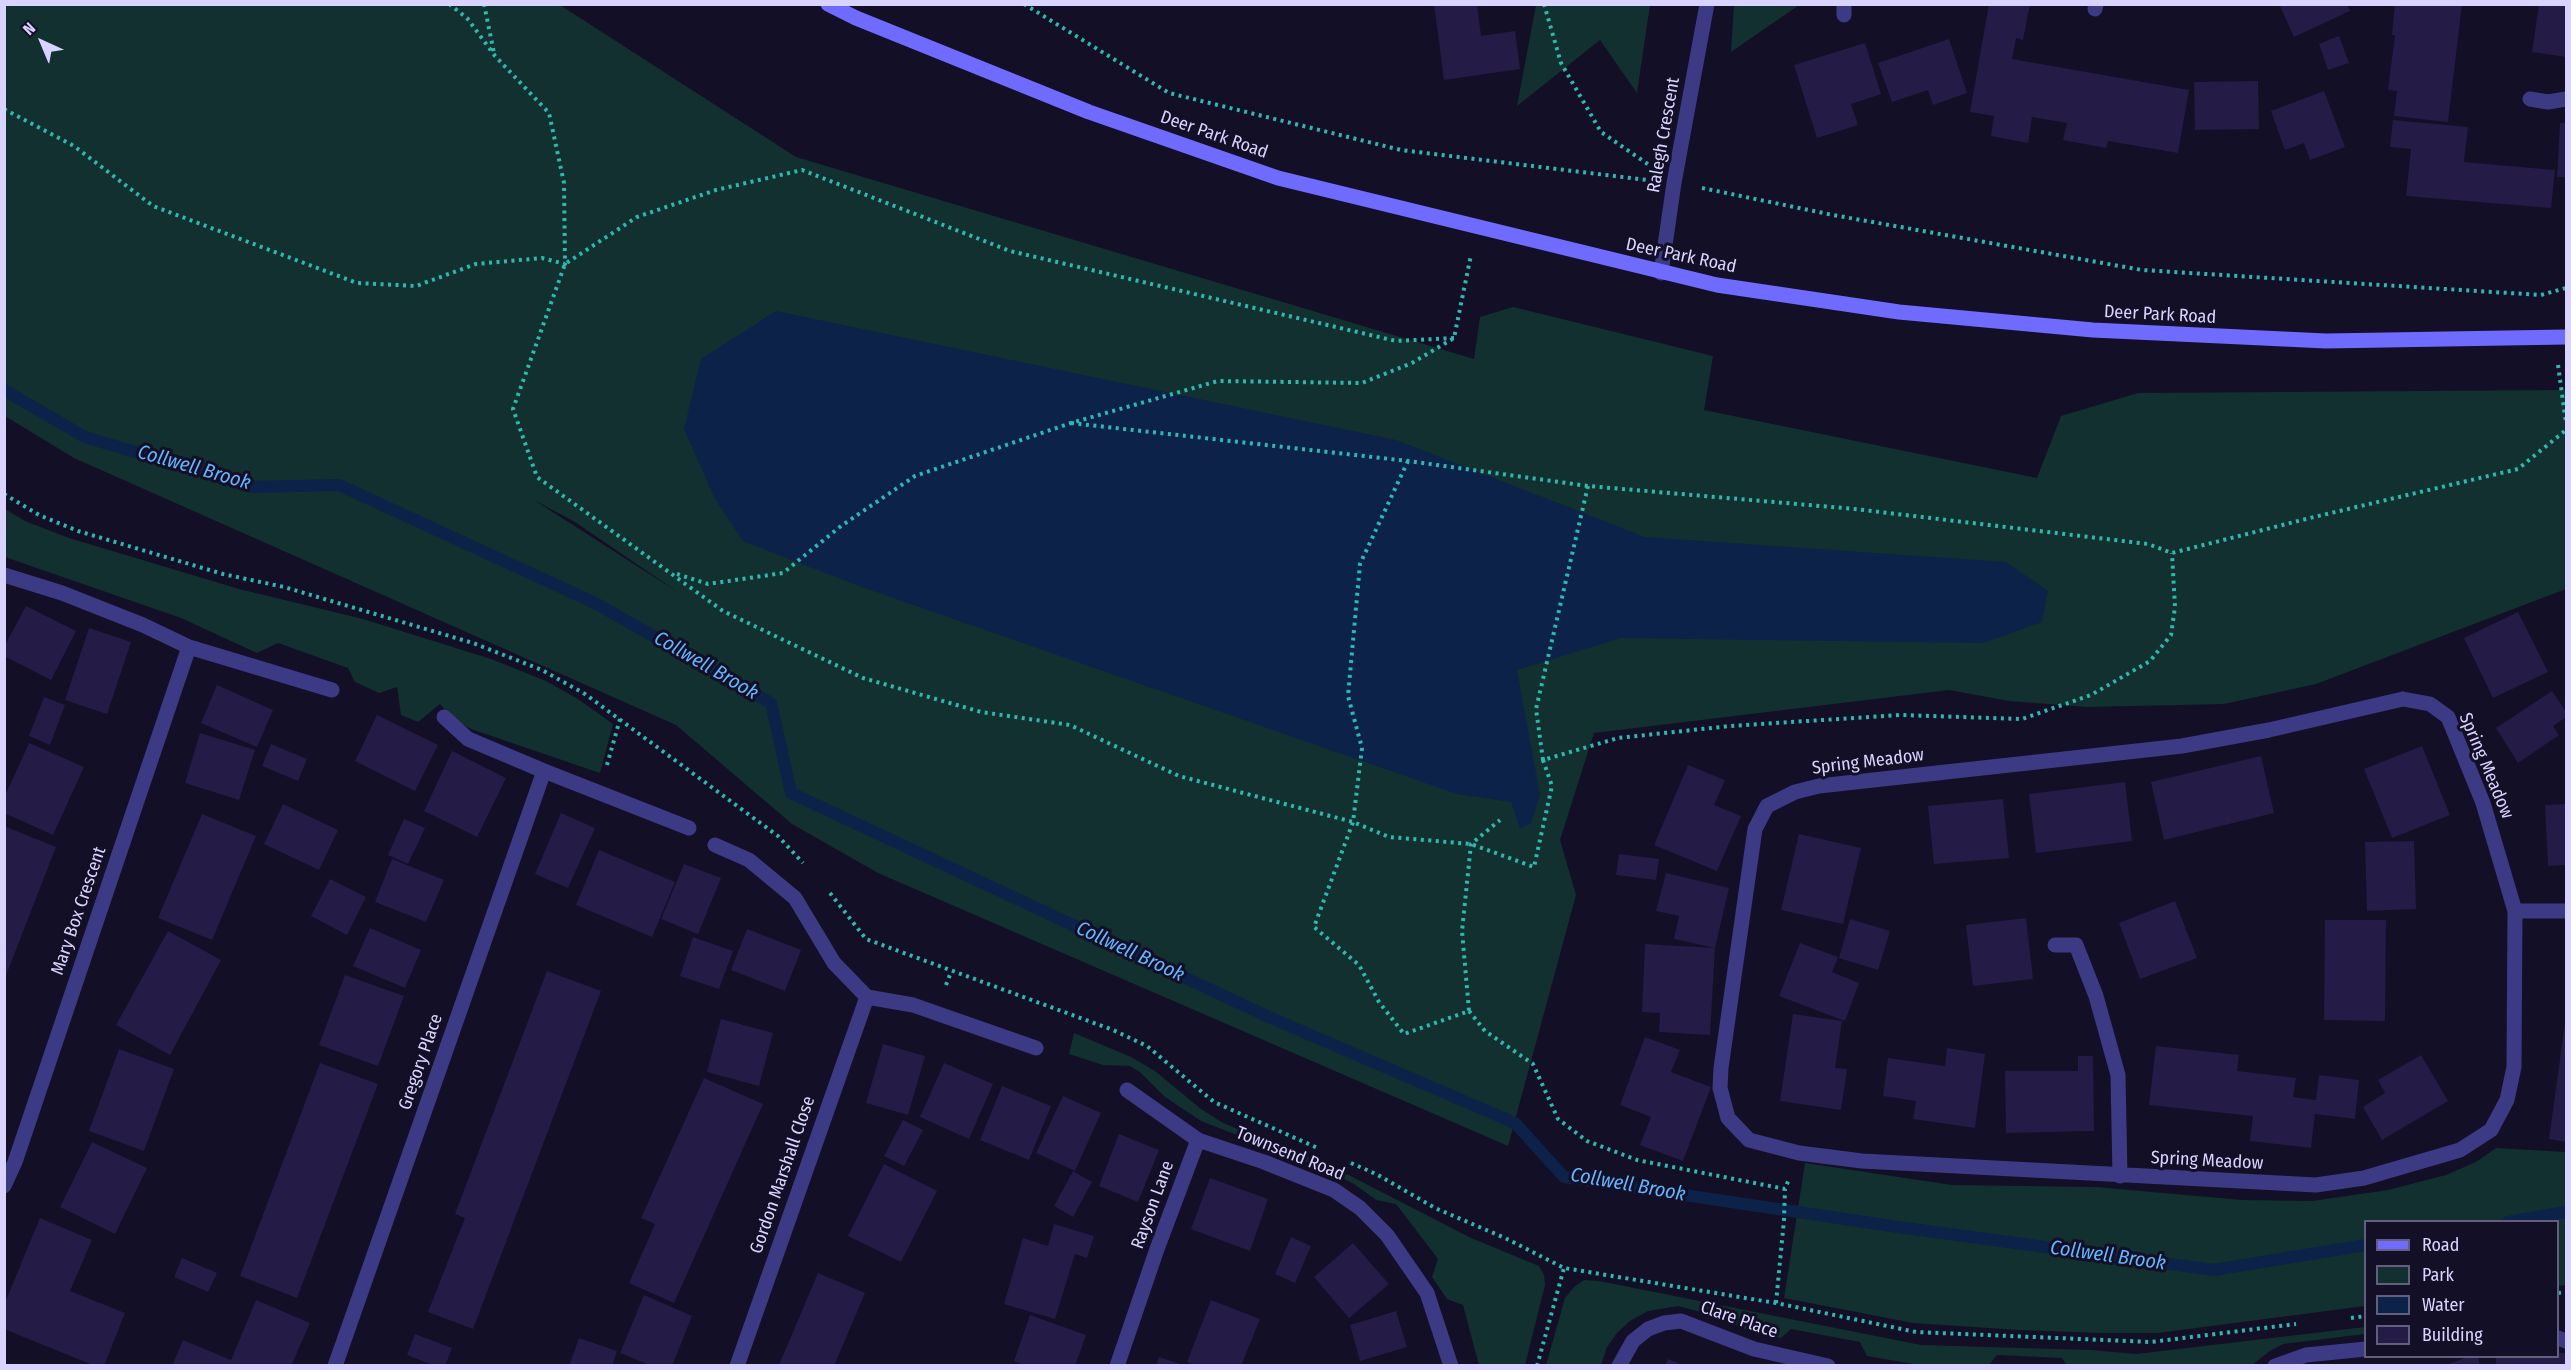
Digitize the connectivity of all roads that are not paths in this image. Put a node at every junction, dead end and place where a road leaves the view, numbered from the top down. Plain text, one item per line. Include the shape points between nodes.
1 (828, 4) edge
2 (1707, 4) edge
3 (2530, 99) dead end
4 (2566, 99) edge
5 (1661, 273) junction
6 (2560, 337) edge
7 (4, 575) edge
8 (189, 648) junction
9 (332, 690) dead end
10 (444, 717) dead end
11 (544, 771) junction
12 (689, 828) dead end
13 (716, 845) dead end
14 (2515, 911) junction
15 (2566, 911) edge
16 (2055, 945) dead end
17 (867, 997) junction
18 (1036, 1048) dead end
19 (1127, 1090) dead end
20 (1198, 1140) junction
21 (2120, 1176) junction
22 (4, 1186) edge
23 (2364, 1349) edge
24 (335, 1365) edge
25 (737, 1365) edge
26 (1117, 1365) edge
27 (1451, 1365) edge
28 (1619, 1365) edge
29 (1828, 1365) edge
30 (2276, 1365) edge

1 - 5 street, Deer Park Road via 1089,112 1278,178
2 - 5 street, Ralegh Crescent
3 - 4 street
5 - 6 street, Deer Park Road via 1818,302 2093,330 2326,341
7 - 8 street via 62,593
8 - 9 street
8 - 22 street, Mary Box Crescent
10 - 11 street via 468,739
11 - 12 street
11 - 24 street, Gregory Place
13 - 17 street via 749,860 795,898 834,963
14 - 15 street
14 - 21 street, Spring Meadow via 2514,1067 2507,1100 2491,1130 2460,1150 2364,1178 2316,1185
14 - 21 street, Spring Meadow via 2483,803 2448,717 2430,704 2403,699 2182,746 1819,786 1795,792 1767,806 1755,829 1722,1057 1720,1088 1728,1118 1749,1140 1800,1153 1862,1161
16 - 21 street via 2076,945 2096,996 2118,1075
17 - 18 street via 913,1005
17 - 25 street, Gordon Marshall Close
19 - 20 street
20 - 26 street, Rayson Lane
20 - 27 street, Townsend Road via 1334,1190 1360,1208 1388,1235 1427,1293
23 - 30 street via 2306,1355
28 - 29 street, Clare Place via 1633,1341 1648,1329 1681,1321 1754,1349

